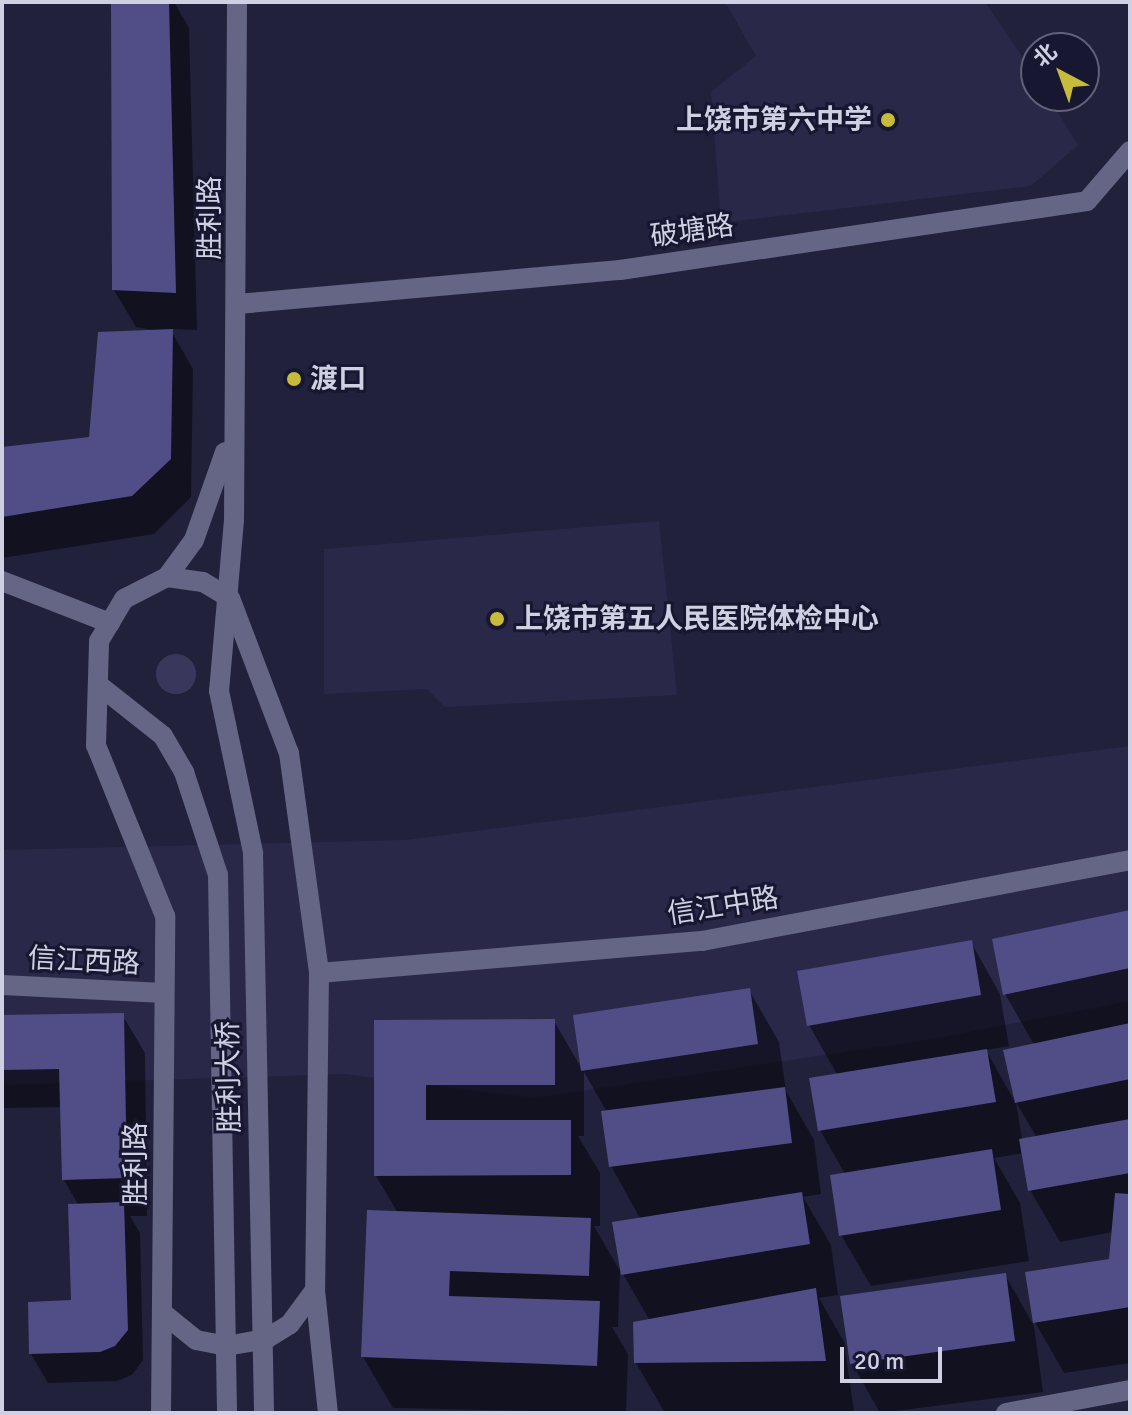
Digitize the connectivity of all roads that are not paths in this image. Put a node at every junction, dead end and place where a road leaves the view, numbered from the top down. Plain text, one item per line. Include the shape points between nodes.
1 (237, 2) edge
2 (1130, 151) edge
3 (238, 304) junction
4 (232, 433) junction
5 (167, 577) junction
6 (2, 581) edge
7 (230, 598) junction
8 (110, 623) junction
9 (100, 686) junction
10 (1130, 860) edge
11 (319, 973) junction
12 (2, 985) edge
13 (164, 993) junction
14 (315, 1290) junction
15 (164, 1314) junction
16 (1130, 1390) edge
17 (161, 1413) edge
18 (227, 1413) edge
19 (264, 1413) edge
20 (328, 1413) edge
21 (1006, 1413) edge

1 - 3 main road, 胜利路
2 - 3 main road, 破塘路 via 1087,201 620,270
3 - 4 main road, 胜利路
4 - 5 main road via 194,540
4 - 7 main road, 胜利大桥
5 - 7 main road via 203,582
5 - 8 main road via 124,599
6 - 8 main road
7 - 11 main road via 289,753
7 - 19 main road, 胜利大桥 via 219,691 253,853
8 - 9 main road via 99,641
9 - 13 main road, 胜利路 via 96,745 165,916
9 - 18 main road, 胜利大桥 via 163,736 184,772 218,875
10 - 11 main road, 信江中路 via 702,941
11 - 14 main road
12 - 13 main road, 信江西路
13 - 15 main road, 胜利路
14 - 15 main road via 290,1324 253,1341 226,1346 196,1340
14 - 20 main road
15 - 17 main road, 胜利路
16 - 21 main road

